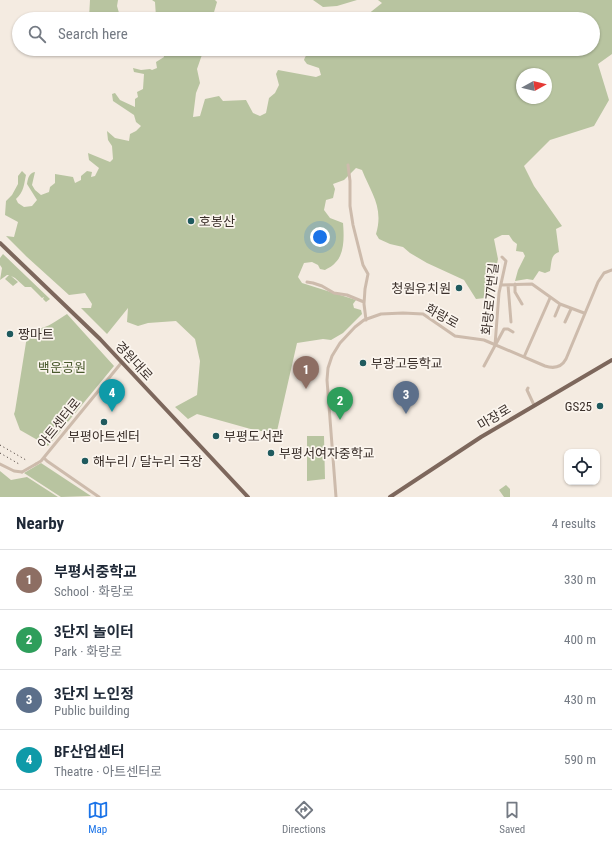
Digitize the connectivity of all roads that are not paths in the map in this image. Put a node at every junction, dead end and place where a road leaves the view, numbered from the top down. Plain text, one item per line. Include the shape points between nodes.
1 (348, 164) dead end
2 (0, 243) edge
3 (502, 257) dead end
4 (612, 270) edge
5 (308, 282) dead end
6 (515, 284) junction
7 (501, 285) junction
8 (508, 285) junction
9 (550, 298) junction
10 (364, 302) junction
11 (522, 304) dead end
12 (560, 304) junction
13 (571, 308) junction
14 (584, 314) junction
15 (555, 316) dead end
16 (366, 320) junction
17 (511, 322) dead end
18 (565, 322) dead end
19 (513, 332) dead end
20 (495, 345) junction
21 (524, 357) junction
22 (612, 360) edge
23 (122, 362) junction
24 (484, 366) dead end
25 (528, 388) dead end
26 (534, 405) junction
27 (44, 458) junction
28 (0, 464) edge
29 (99, 497) edge
30 (248, 497) edge
31 (336, 497) edge
32 (390, 497) edge

1 - 10 street via 353,225 363,265 368,274
2 - 23 main road, 경원대로
3 - 7 street, 화랑로77번길 via 506,261
4 - 14 street, 화랑로 via 600,278
5 - 10 street
6 - 8 street
6 - 9 street via 532,284
6 - 11 street via 515,292
7 - 8 street
7 - 20 street, 화랑로77번길 via 496,314 498,325
8 - 17 street
9 - 12 street
9 - 21 street
10 - 16 street
12 - 13 street
12 - 15 street
13 - 14 street
13 - 18 street
14 - 21 street, 화랑로 via 561,366 548,367
16 - 20 street, 화랑로 via 382,314 423,314 455,336 484,340
16 - 31 street, 화랑로 via 355,327 340,343 328,368 327,391
19 - 20 street via 504,329
20 - 21 street, 화랑로
20 - 24 street
22 - 26 main road, 마장로
23 - 27 street, 아트센터로
23 - 30 main road, 경원대로
25 - 26 street
26 - 32 main road, 마장로 via 481,436
27 - 28 street, 아트센터로, bridge via 22,472
27 - 29 street

